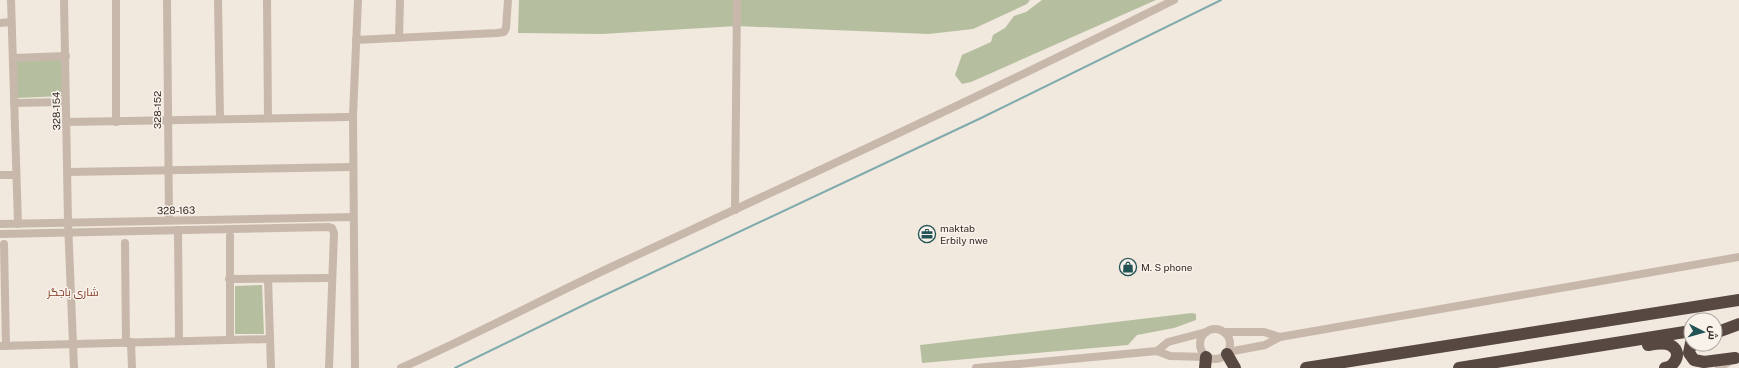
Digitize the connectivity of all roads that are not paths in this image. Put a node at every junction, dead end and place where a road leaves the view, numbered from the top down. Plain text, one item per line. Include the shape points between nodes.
1 (11, 0) edge
2 (64, 0) edge
3 (116, 0) edge
4 (167, 0) edge
5 (218, 0) edge
6 (267, 0) edge
7 (358, 0) edge
8 (400, 0) edge
9 (508, 0) edge
10 (737, 0) edge
11 (1174, 0) edge
12 (12, 22) junction
13 (0, 23) edge
14 (399, 38) junction
15 (356, 40) junction
16 (66, 56) junction
17 (12, 58) junction
18 (65, 102) junction
19 (14, 103) junction
20 (348, 117) dead end
21 (220, 118) junction
22 (268, 118) junction
23 (167, 120) junction
24 (66, 122) junction
25 (116, 122) junction
26 (353, 167) junction
27 (168, 171) junction
28 (68, 172) junction
29 (0, 175) edge
30 (16, 175) junction
31 (735, 210) junction
32 (321, 217) junction
33 (353, 217) junction
34 (169, 220) junction
35 (68, 222) junction
36 (0, 224) edge
37 (18, 224) junction
38 (321, 227) junction
39 (178, 230) junction
40 (69, 233) junction
41 (0, 234) edge
42 (230, 236) dead end
43 (126, 242) dead end
44 (4, 244) dead end
45 (1739, 257) edge
46 (327, 278) dead end
47 (229, 279) junction
48 (268, 279) junction
49 (1739, 300) edge
50 (1739, 324) edge
51 (1723, 326) edge
52 (1723, 330) edge
53 (1206, 332) junction
54 (1224, 332) junction
55 (1683, 332) edge
56 (1280, 337) junction
57 (270, 339) junction
58 (179, 340) junction
59 (230, 340) junction
60 (129, 342) junction
61 (73, 344) junction
62 (3, 346) edge
63 (1590, 347) junction
64 (1683, 348) edge
65 (1683, 350) edge
66 (1157, 352) junction
67 (1683, 352) edge
68 (1686, 352) edge
69 (1687, 352) edge
70 (1227, 353) junction
71 (1737, 358) edge
72 (1206, 361) edge
73 (410, 366) edge
74 (74, 368) edge
75 (132, 368) edge
76 (271, 368) edge
77 (329, 368) edge
78 (355, 368) edge
79 (401, 368) edge
80 (976, 368) edge
81 (1235, 368) edge
82 (1306, 368) edge
83 (1459, 368) edge
84 (1665, 368) edge
85 (1680, 368) edge
86 (1692, 368) edge
87 (1719, 368) edge

1 - 12 street
2 - 16 street, 328-154
3 - 25 street
4 - 23 street, 328-152
5 - 21 street
6 - 22 street
7 - 15 street
8 - 14 street
9 - 14 street via 504,32
10 - 31 street
11 - 31 street
12 - 13 street
12 - 17 street
14 - 15 street
15 - 26 street
16 - 17 street
16 - 18 street, 328-154
17 - 19 street
18 - 19 street
18 - 24 street, 328-154
19 - 30 street
20 - 22 street
21 - 22 street
21 - 23 street
23 - 25 street
23 - 27 street, 328-152
24 - 25 street
24 - 28 street, 328-154
26 - 27 street
26 - 33 street
27 - 28 street
27 - 34 street, 328-152
28 - 35 street, 328-154
29 - 30 street
30 - 37 street
31 - 73 street via 573,285
32 - 33 street, 328-163
32 - 34 street, 328-163
32 - 38 street
33 - 78 street
34 - 35 street, 328-163
35 - 37 street, 328-163
35 - 40 street, 328-154
36 - 37 street, 328-163
38 - 39 street
38 - 77 street via 332,228 334,233
39 - 40 street
39 - 58 street
40 - 41 street
40 - 61 street, 328-154
42 - 47 street
43 - 60 street
44 - 62 street
45 - 56 street
46 - 48 street
47 - 48 street
47 - 59 street
48 - 57 street
49 - 82 highway
50 - 51 highway
50 - 52 highway
53 - 54 street via 1215,329
53 - 66 street via 1168,342
53 - 72 street via 1200,342 1200,350
54 - 56 street via 1264,332
54 - 70 street via 1230,341
55 - 63 highway
56 - 70 street via 1265,344
57 - 59 street
57 - 76 street
58 - 59 street
58 - 60 street
60 - 61 street
60 - 75 street
61 - 62 street
61 - 74 street, 328-154
63 - 64 highway via 1665,344
63 - 83 highway
65 - 84 highway via 1675,363
66 - 72 street
66 - 80 street
67 - 85 street
68 - 86 street
69 - 71 highway via 1699,362
70 - 72 street via 1219,359
70 - 81 highway
71 - 87 street
73 - 79 street

